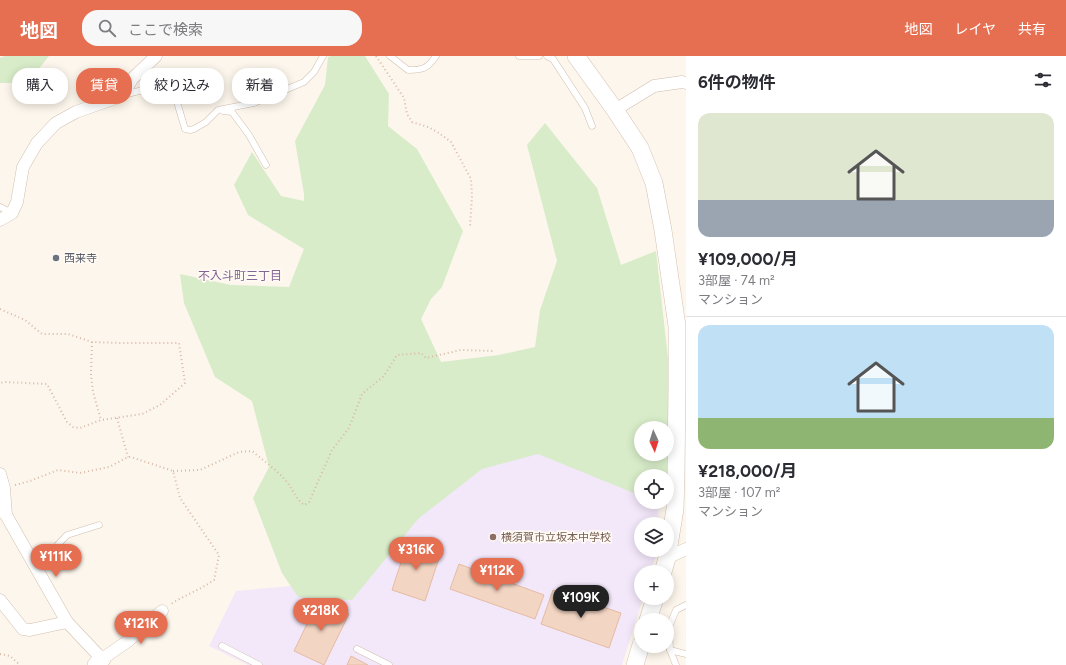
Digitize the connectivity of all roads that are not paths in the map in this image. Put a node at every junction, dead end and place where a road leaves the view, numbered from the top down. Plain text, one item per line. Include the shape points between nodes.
1 (156, 56) edge
2 (323, 56) edge
3 (390, 56) edge
4 (436, 56) edge
5 (519, 56) edge
6 (540, 56) edge
7 (547, 56) edge
8 (576, 56) edge
9 (132, 79) edge
10 (685, 82) edge
11 (132, 93) edge
12 (98, 104) edge
13 (218, 110) junction
14 (616, 110) junction
15 (592, 126) dead end
16 (266, 166) dead end
17 (0, 206) edge
18 (12, 213) junction
19 (0, 220) edge
20 (681, 386) edge
21 (0, 474) edge
22 (3, 511) edge
23 (99, 525) dead end
24 (686, 549) edge
25 (34, 564) junction
26 (665, 565) edge
27 (0, 600) edge
28 (686, 605) edge
29 (162, 611) road end
30 (674, 615) edge
31 (67, 622) junction
32 (222, 646) dead end
33 (357, 649) dead end
34 (674, 651) edge
35 (639, 653) edge
36 (671, 653) edge
37 (686, 654) edge
38 (99, 662) edge
39 (260, 665) edge
40 (389, 665) edge
41 (635, 665) edge
42 (676, 665) edge

1 - 9 street
2 - 13 lane via 314,72 304,82 254,103
3 - 4 lane via 408,70 422,70
5 - 6 lane
7 - 15 lane via 553,59 585,108
8 - 14 street
10 - 14 street via 654,86
11 - 13 lane via 158,88 171,92 177,102 185,129 190,130 206,122
12 - 18 street via 56,123 37,143 23,167 17,202
13 - 16 lane via 232,112 249,135
14 - 20 street via 640,148 654,183 677,326
17 - 18 lane
18 - 19 street
20 - 26 street via 675,509
21 - 22 street via 4,488
22 - 25 street
23 - 25 lane via 67,535 49,554
24 - 26 street
25 - 31 street
27 - 31 street via 23,630
28 - 30 lane via 676,610
29 - 38 street
31 - 38 street
32 - 39 lane
33 - 40 lane
34 - 37 lane
35 - 41 street
36 - 42 lane

